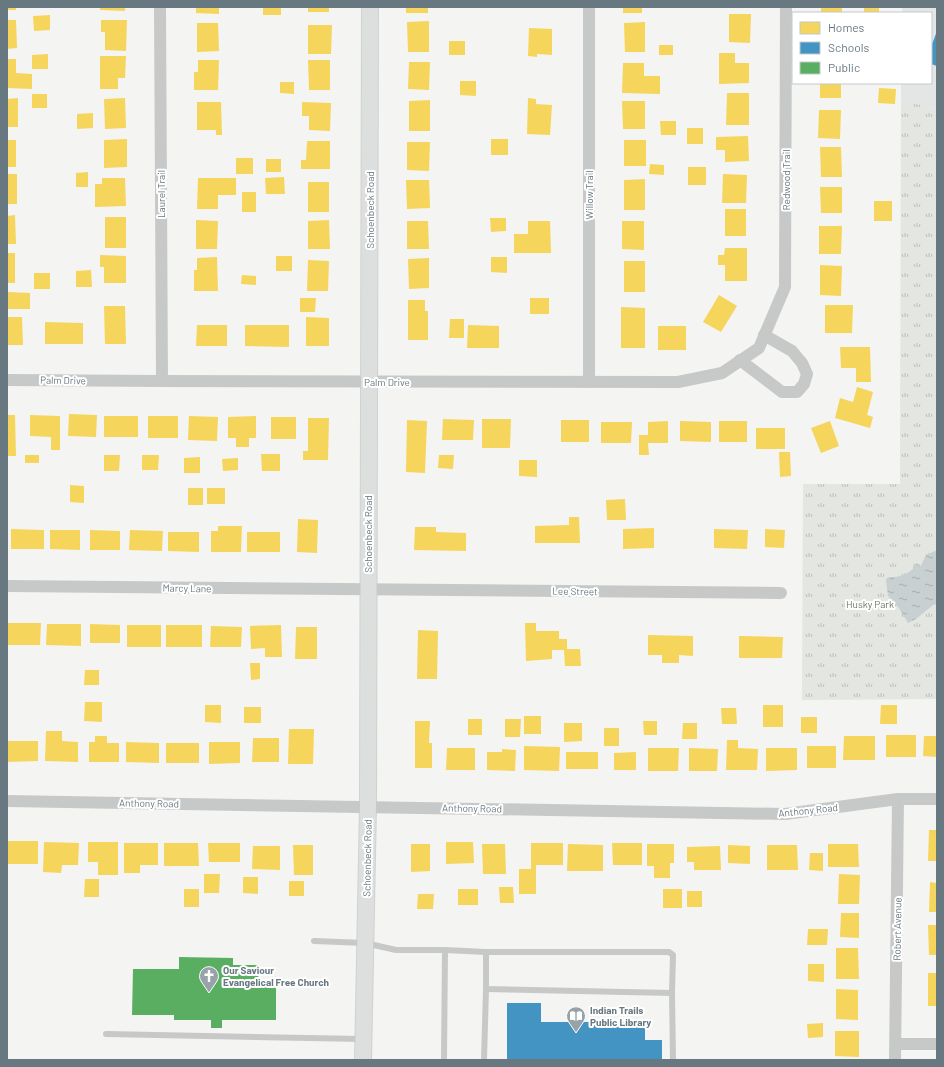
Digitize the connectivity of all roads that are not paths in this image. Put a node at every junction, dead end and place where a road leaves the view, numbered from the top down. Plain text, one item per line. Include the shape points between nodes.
1 (160, 7) edge
2 (370, 7) edge
3 (589, 7) edge
4 (786, 7) edge
5 (764, 334) junction
6 (758, 348) joint
7 (740, 360) junction
8 (7, 380) edge
9 (162, 381) junction
10 (370, 382) junction
11 (590, 382) junction
12 (7, 586) edge
13 (368, 589) junction
14 (781, 594) dead end
15 (898, 799) junction
16 (937, 799) edge
17 (7, 801) edge
18 (368, 806) junction
19 (314, 941) dead end
20 (365, 943) junction
21 (445, 950) junction
22 (486, 952) junction
23 (486, 989) junction
24 (672, 993) junction
25 (106, 1034) dead end
26 (363, 1039) junction
27 (896, 1044) junction
28 (937, 1044) edge
29 (363, 1060) edge
30 (444, 1060) edge
31 (484, 1060) edge
32 (673, 1060) edge
33 (895, 1060) edge

1 - 9 street, Laurel Trail
2 - 10 main road, Schoenbeck Road
3 - 11 street, Willow Trail
4 - 5 street, Redwood Trail via 785,287
5 - 6 street, Redwood Trail
5 - 7 street via 792,351 802,364 807,374 804,384 797,392 782,392
6 - 7 street, Palm Drive
7 - 11 street, Palm Drive via 722,373 678,382
8 - 9 street, Palm Drive
9 - 10 street, Palm Drive
10 - 11 street, Palm Drive
10 - 13 main road, Schoenbeck Road
12 - 13 street, Marcy Lane
13 - 14 street, Lee Street
13 - 18 main road, Schoenbeck Road
15 - 16 street, Anthony Road
15 - 18 street, Anthony Road via 785,814
15 - 27 street, Robert Avenue
17 - 18 street, Anthony Road
18 - 20 main road, Schoenbeck Road
19 - 20 lane
20 - 21 lane via 396,950
20 - 26 main road, Schoenbeck Road
21 - 22 lane
21 - 30 lane
22 - 23 lane
22 - 24 lane via 669,952 673,955
23 - 24 lane
23 - 31 lane
24 - 32 lane
25 - 26 lane
26 - 29 main road, Schoenbeck Road
27 - 28 street
27 - 33 street, Robert Avenue

